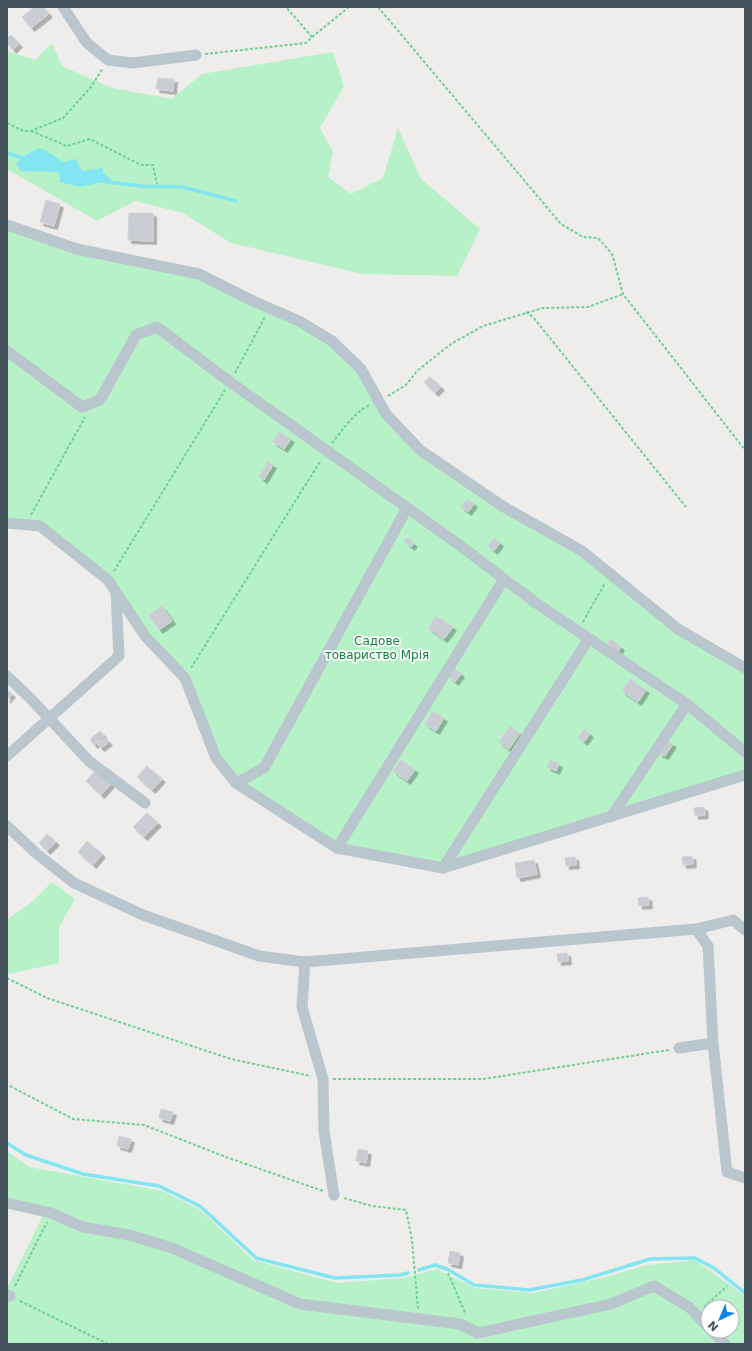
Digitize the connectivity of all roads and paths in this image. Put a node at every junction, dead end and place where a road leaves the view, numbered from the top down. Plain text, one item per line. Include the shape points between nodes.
1 (63, 7) edge
2 (286, 7) edge
3 (349, 7) edge
4 (378, 7) edge
5 (312, 37) junction
6 (196, 55) joint
7 (108, 60) junction
8 (7, 122) edge
9 (31, 131) junction
10 (157, 184) dead end
11 (7, 225) edge
12 (624, 294) junction
13 (526, 312) junction
14 (265, 316) dead end
15 (7, 351) edge
16 (230, 382) junction
17 (379, 402) junction
18 (91, 403) junction
19 (327, 450) junction
20 (745, 450) edge
21 (686, 507) dead end
22 (408, 508) junction
23 (7, 523) edge
24 (26, 524) junction
25 (610, 574) junction
26 (504, 579) junction
27 (108, 580) junction
28 (116, 592) junction
29 (578, 632) junction
30 (588, 640) junction
31 (745, 668) edge
32 (7, 676) edge
33 (185, 678) junction
34 (687, 704) junction
35 (49, 718) junction
36 (745, 752) edge
37 (7, 756) edge
38 (745, 775) edge
39 (236, 783) junction
40 (145, 803) dead end
41 (611, 816) junction
42 (7, 826) edge
43 (337, 848) junction
44 (443, 868) junction
45 (696, 929) junction
46 (745, 930) edge
47 (305, 962) junction
48 (7, 978) edge
49 (713, 1043) junction
50 (679, 1048) joint
51 (323, 1079) junction
52 (10, 1086) dead end
53 (745, 1178) edge
54 (334, 1195) junction
55 (7, 1203) edge
56 (51, 1213) junction
57 (448, 1273) dead end
58 (727, 1286) dead end
59 (8, 1296) edge
60 (695, 1314) junction
61 (466, 1316) dead end
62 (419, 1318) junction
63 (700, 1319) edge
64 (108, 1344) edge

1 - 7 street via 87,43
2 - 5 path
3 - 5 path
4 - 12 path via 561,224 582,237 598,238 612,254
5 - 6 path via 306,43
6 - 7 street via 133,63
7 - 9 path via 91,87 63,118
8 - 9 path via 23,131
9 - 10 path via 67,146 90,140 141,165 153,165
11 - 17 street via 77,249 199,274 299,321 332,341 361,369
12 - 13 path via 588,307 544,308
12 - 20 path
13 - 17 path via 483,326 451,344 417,371 406,386
13 - 21 path via 533,317
14 - 16 path
15 - 18 street via 82,407
16 - 18 street via 157,327 136,335 100,400
16 - 19 street
16 - 27 path
17 - 19 path via 364,408 348,422
17 - 25 street via 386,414 420,450 504,507 582,551
18 - 24 path
19 - 22 street
19 - 33 path
22 - 26 street
22 - 39 street via 264,768
23 - 24 street
24 - 27 street via 40,526
25 - 29 path
25 - 31 street via 678,628
26 - 29 street
26 - 43 street
27 - 28 street
28 - 33 street via 145,636
28 - 35 street via 119,656
29 - 30 street
30 - 34 street
30 - 44 street
32 - 35 street
33 - 39 street via 216,758
34 - 36 street
34 - 41 street
35 - 37 street
35 - 40 street via 89,761
38 - 41 street
39 - 43 street
41 - 44 street
42 - 47 street via 74,883 143,914 259,956
43 - 44 street
45 - 46 street via 733,920
45 - 47 street
45 - 49 street via 708,946
47 - 51 street via 302,1007
48 - 51 path via 47,998 231,1059
49 - 50 street
49 - 53 street via 727,1172
50 - 51 path via 483,1079
51 - 54 street via 324,1132
52 - 54 path via 73,1119 144,1125
54 - 62 path via 372,1206 406,1210 412,1240
55 - 56 street
56 - 59 path
56 - 62 street via 83,1227 129,1235 172,1248 300,1304
57 - 61 path
58 - 60 path
59 - 64 path
60 - 62 street via 689,1307 654,1286 611,1304 478,1333 460,1324
60 - 63 street

